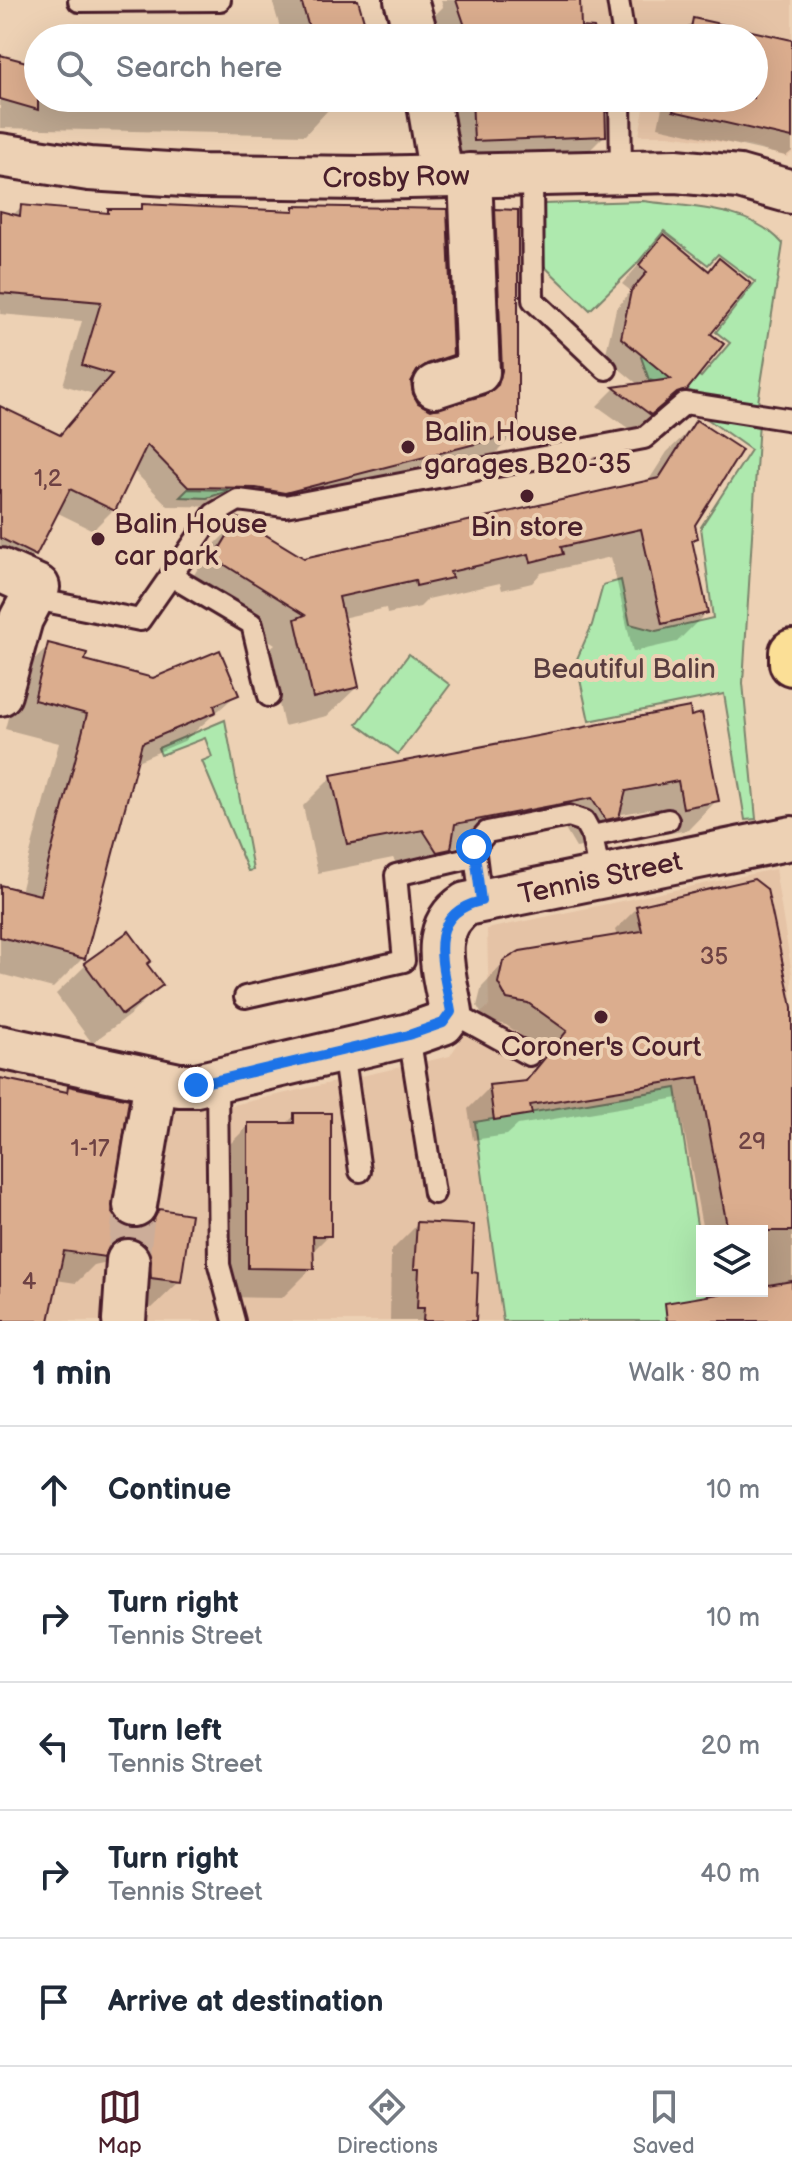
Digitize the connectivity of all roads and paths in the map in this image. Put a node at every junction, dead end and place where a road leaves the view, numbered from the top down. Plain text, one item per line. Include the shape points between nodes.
1 (220, 0) edge
2 (406, 0) edge
3 (618, 0) edge
4 (79, 1) edge
5 (413, 24) edge
6 (622, 24) edge
7 (433, 112) edge
8 (620, 112) edge
9 (0, 155) edge
10 (621, 172) junction
11 (532, 174) junction
12 (455, 176) junction
13 (792, 192) edge
14 (606, 369) dead end
15 (435, 386) dead end
16 (792, 420) edge
17 (0, 570) edge
18 (171, 576) junction
19 (36, 593) junction
20 (792, 652) edge
21 (792, 663) edge
22 (0, 694) edge
23 (269, 696) dead end
24 (668, 820) dead end
25 (792, 838) edge
26 (596, 856) junction
27 (473, 857) junction
28 (481, 901) junction
29 (245, 997) dead end
30 (451, 1012) junction
31 (409, 1035) junction
32 (0, 1047) edge
33 (343, 1051) junction
34 (529, 1055) dead end
35 (156, 1081) junction
36 (217, 1081) junction
37 (360, 1171) dead end
38 (434, 1193) dead end
39 (135, 1205) tunnel mouth
40 (128, 1261) tunnel mouth
41 (124, 1321) edge
42 (234, 1321) edge

1 - 4 lane
2 - 5 street
3 - 6 lane
7 - 12 street
8 - 10 lane
9 - 12 street, Crosby Row via 89,169 200,176
10 - 11 street, Crosby Row
10 - 13 street, Crosby Row via 739,177
11 - 12 street, Crosby Row
11 - 14 lane via 533,300
12 - 15 street via 478,372
16 - 18 lane via 685,403 644,438 285,506 238,500 214,514
17 - 19 street
18 - 19 lane via 140,620
18 - 23 lane via 252,624
19 - 22 street via 21,619
20 - 21 main road
24 - 26 lane
25 - 26 street, Tennis Street
26 - 27 lane via 584,821 569,816 487,832 474,847
26 - 28 street, Tennis Street
27 - 28 lane
27 - 29 lane via 396,875 404,961
28 - 30 street, Tennis Street via 452,913 443,928
30 - 31 street via 443,1023
30 - 34 lane
31 - 33 street
31 - 38 lane
32 - 35 street
33 - 36 street
33 - 37 lane
35 - 36 street
35 - 39 street
36 - 42 lane via 219,1265
40 - 41 street

